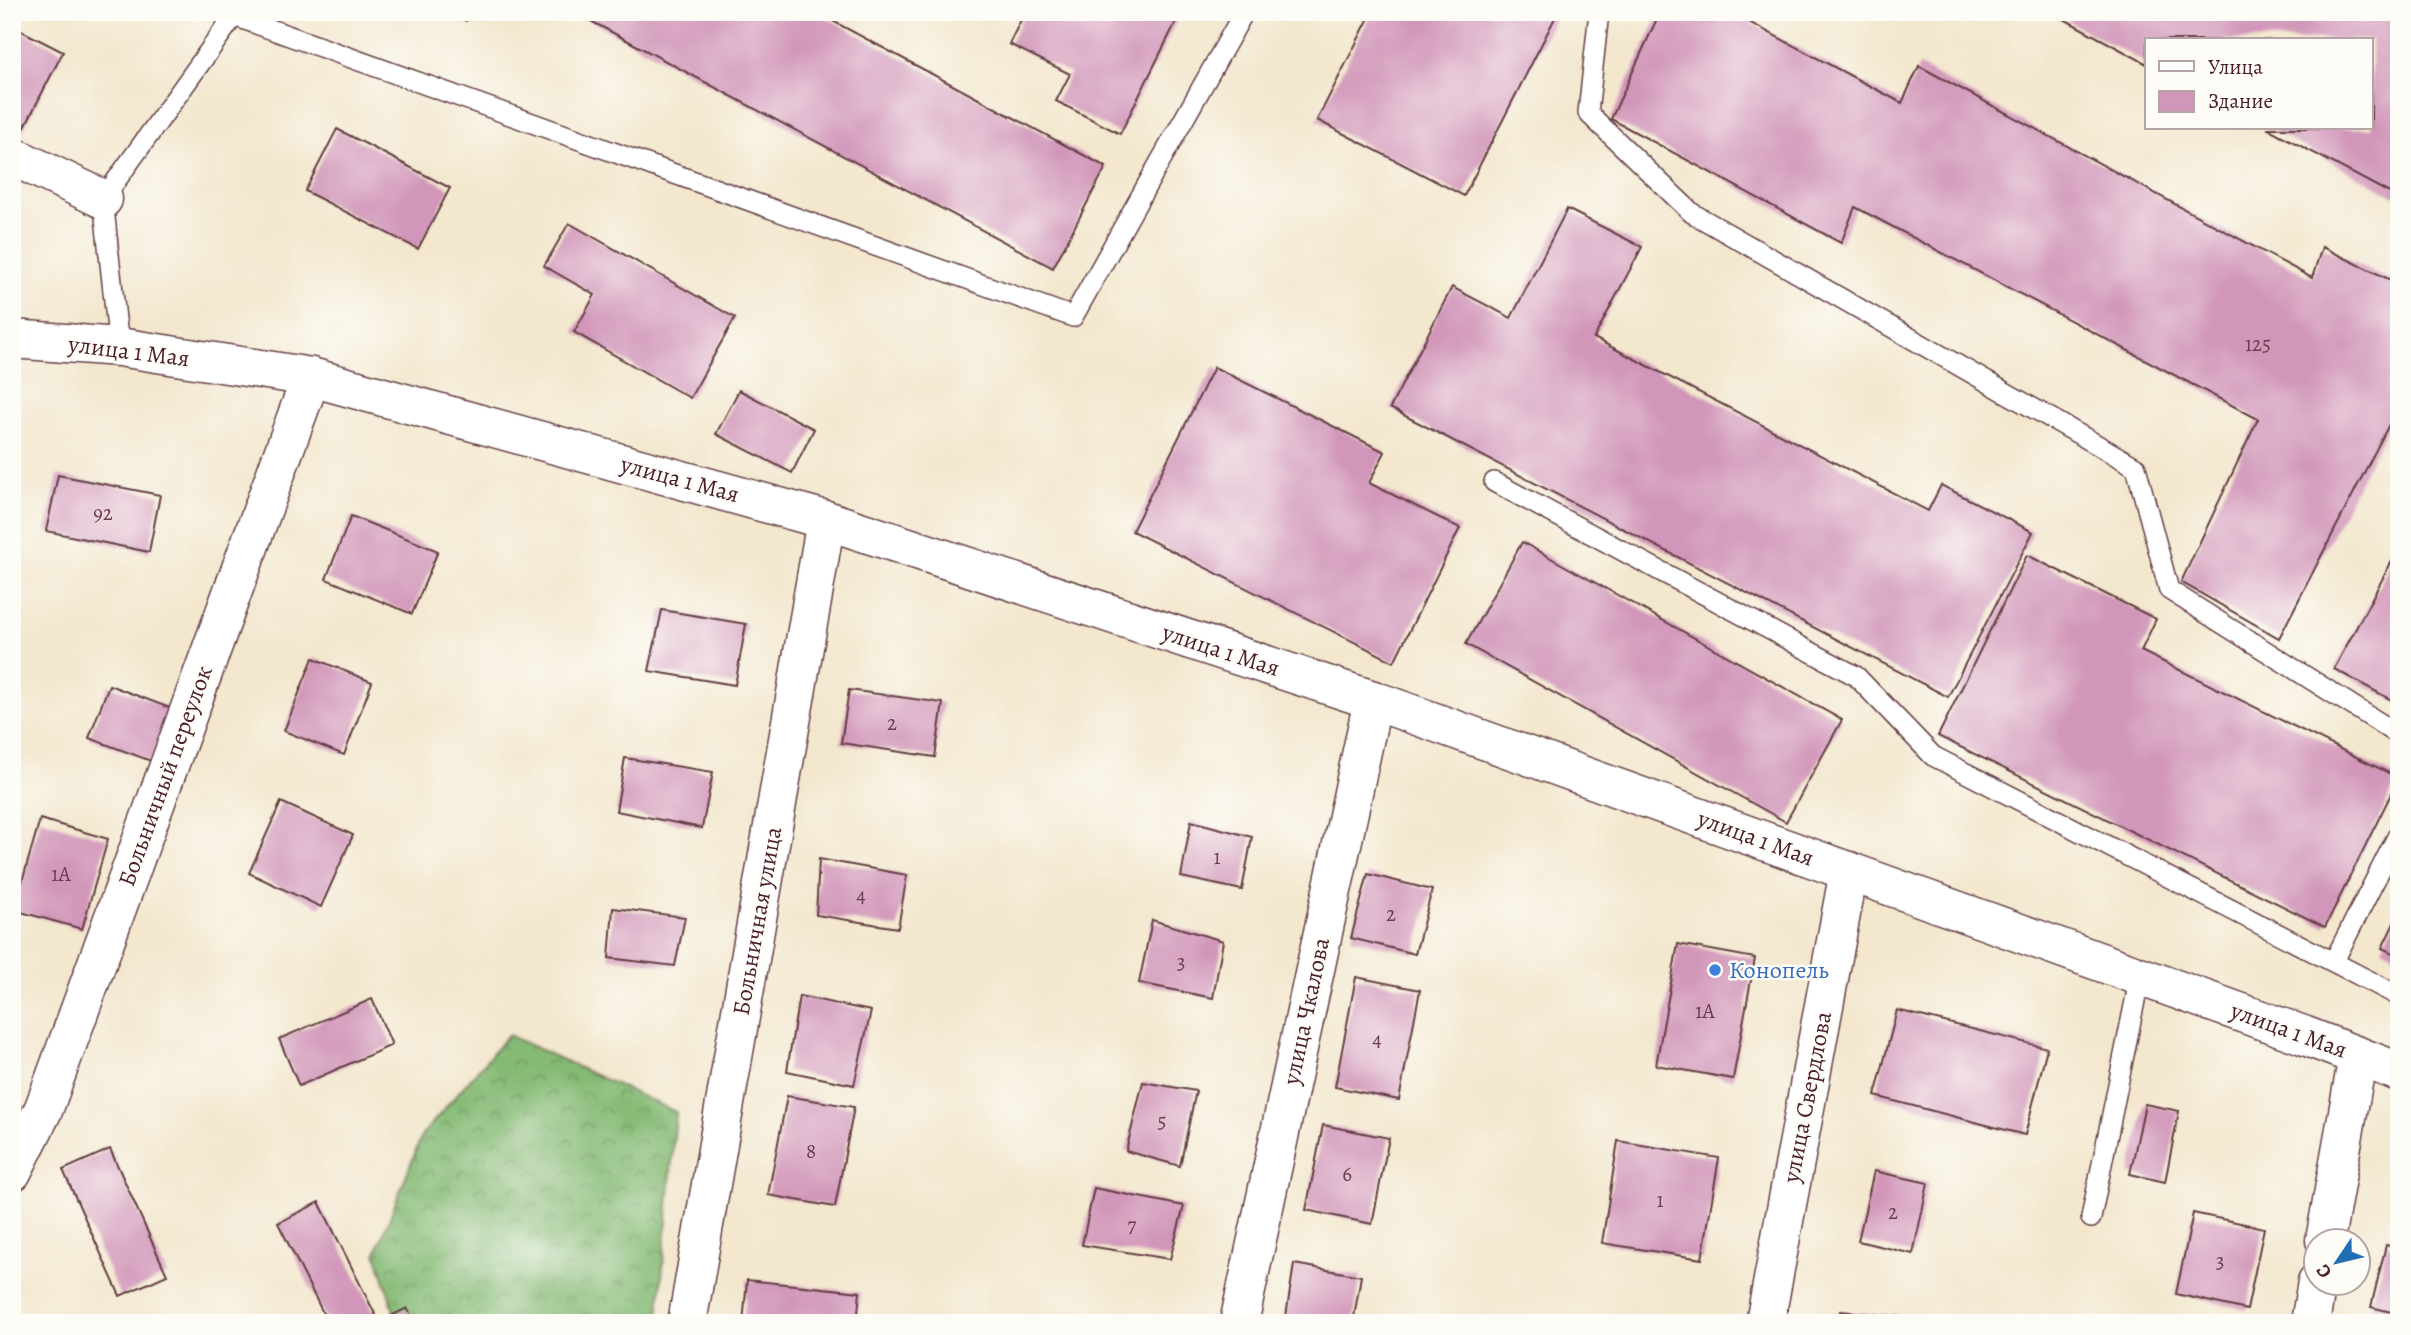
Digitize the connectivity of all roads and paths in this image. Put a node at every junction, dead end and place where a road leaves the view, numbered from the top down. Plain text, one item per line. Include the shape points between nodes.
1 (1244, 12) edge
2 (1599, 12) edge
3 (12, 156) edge
4 (103, 199) junction
5 (12, 339) edge
6 (119, 347) junction
7 (311, 377) junction
8 (1494, 482) dead end
9 (826, 520) junction
10 (1373, 700) junction
11 (2399, 734) edge
12 (2399, 833) edge
13 (1849, 871) junction
14 (2334, 961) junction
15 (2140, 976) junction
16 (2399, 996) edge
17 (2358, 1056) junction
18 (2399, 1072) edge
19 (12, 1172) edge
20 (2091, 1218) dead end
21 (2328, 1226) edge
22 (2315, 1296) edge
23 (687, 1323) edge
24 (1239, 1323) edge
25 (1765, 1323) edge
26 (2310, 1323) edge

1 - 4 lane via 1073,317 234,16
2 - 11 lane via 1588,113 1692,213 2136,467 2169,590
3 - 4 street
4 - 6 lane
5 - 6 street, улица 1 Мая
6 - 7 street, улица 1 Мая
7 - 9 street, улица 1 Мая
7 - 19 street, Больничный переулок via 44,1108
8 - 14 lane via 1856,676 1933,756
9 - 10 street, улица 1 Мая
9 - 23 street, Больничная улица
10 - 13 street, улица 1 Мая
10 - 24 street, улица Чкалова
12 - 14 lane
13 - 15 street, улица 1 Мая
13 - 25 street, улица Свердлова
14 - 16 lane
15 - 17 street, улица 1 Мая
15 - 20 lane
17 - 18 street, улица 1 Мая
17 - 21 street
22 - 26 street

